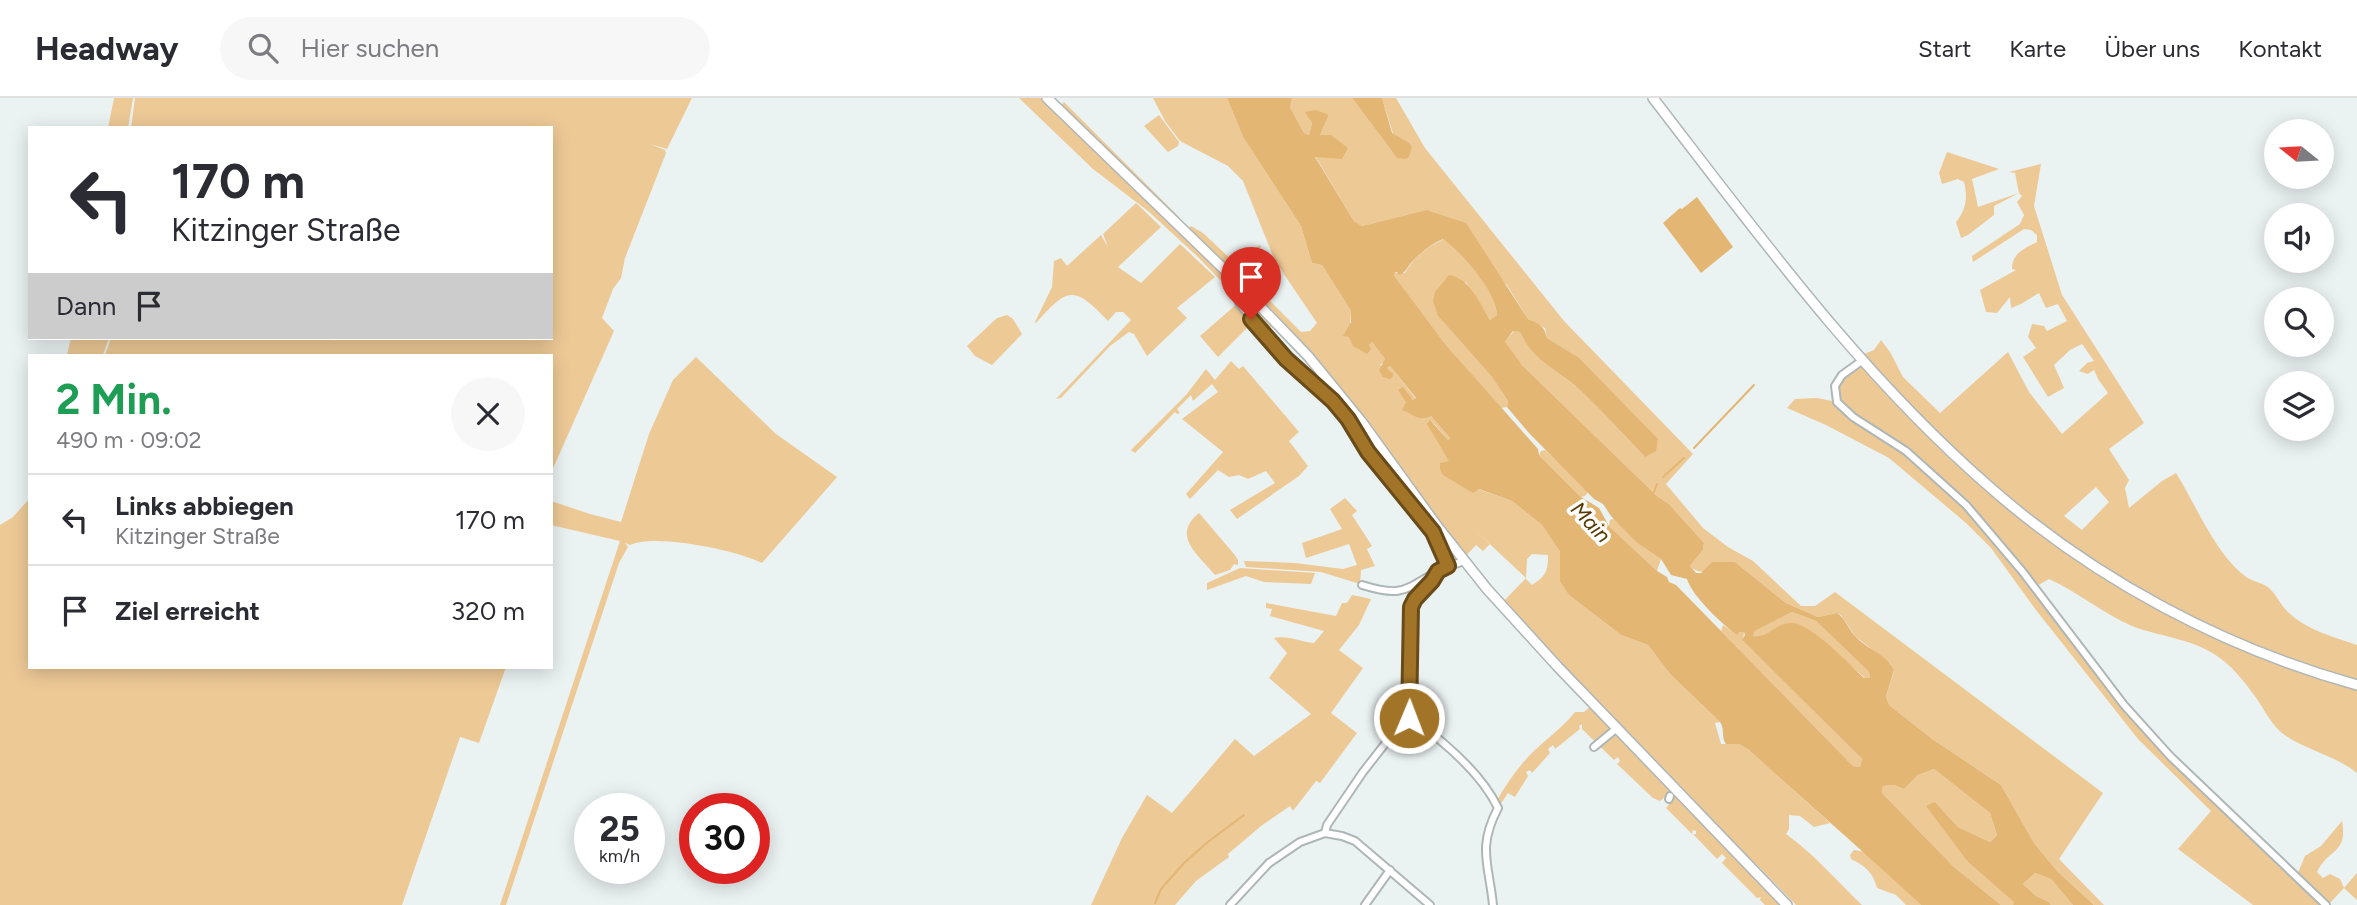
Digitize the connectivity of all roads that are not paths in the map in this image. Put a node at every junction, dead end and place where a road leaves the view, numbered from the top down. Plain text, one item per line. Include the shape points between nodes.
1 (1047, 98) edge
2 (1653, 98) edge
3 (1239, 303) dead end
4 (1863, 360) junction
5 (1463, 561) junction
6 (1448, 566) junction
7 (1438, 571) junction
8 (1362, 586) dead end
9 (2357, 685) edge
10 (1409, 718) junction
11 (1617, 728) junction
12 (1594, 747) dead end
13 (1325, 833) junction
14 (1390, 870) junction
15 (1230, 905) edge
16 (1365, 905) edge
17 (1430, 905) edge
18 (1493, 905) edge
19 (1787, 905) edge
20 (2326, 905) edge

1 - 5 main road via 1308,356
2 - 4 main road via 1779,261
3 - 6 street via 1271,343 1348,419 1368,452 1433,532
4 - 9 main road via 1970,470 2082,558 2204,628 2283,662
4 - 20 street via 1842,374 1835,386 1838,402 1906,451 1965,505 2146,731
5 - 6 street
5 - 11 main road
6 - 7 street
7 - 8 street via 1397,593
7 - 10 street via 1410,612
10 - 13 street via 1363,772
10 - 18 street via 1443,741 1499,808 1488,831 1485,857
11 - 12 street
11 - 19 main road
13 - 14 street via 1355,841
13 - 15 street via 1275,857
14 - 16 street
14 - 17 street

